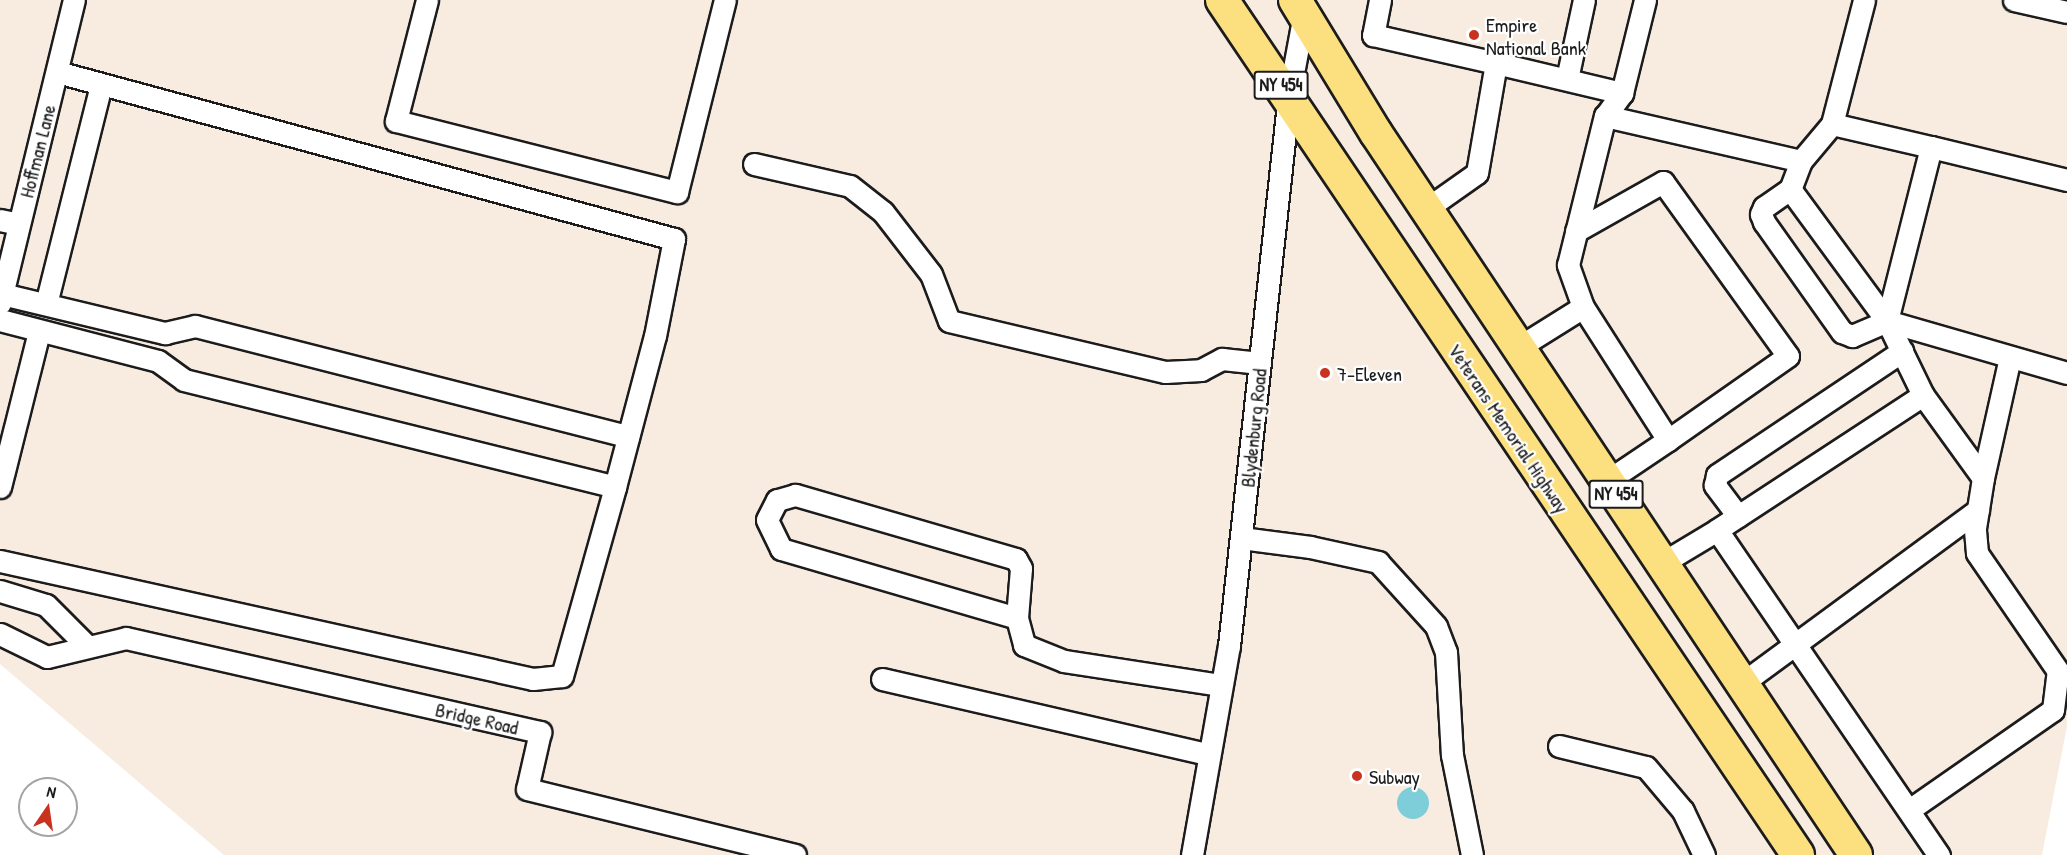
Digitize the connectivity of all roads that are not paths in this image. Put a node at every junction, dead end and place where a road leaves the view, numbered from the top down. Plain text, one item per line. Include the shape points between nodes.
1 (74, 0) edge
2 (427, 0) edge
3 (725, 0) edge
4 (1222, 0) edge
5 (1380, 0) edge
6 (1584, 0) edge
7 (1645, 0) edge
8 (1863, 0) edge
9 (2014, 0) edge
10 (1302, 4) edge
11 (2067, 12) edge
12 (1496, 63) junction
13 (57, 72) junction
14 (1567, 80) junction
15 (101, 85) junction
16 (1622, 93) junction
17 (1288, 95) junction
18 (1605, 116) junction
19 (1832, 124) junction
20 (1931, 147) junction
21 (1801, 161) junction
22 (754, 164) dead end
23 (2067, 180) edge
24 (1790, 189) junction
25 (1426, 208) junction
26 (10, 222) edge
27 (1576, 231) junction
28 (1, 298) edge
29 (46, 304) junction
30 (1583, 307) junction
31 (0, 320) edge
32 (1887, 321) junction
33 (39, 332) junction
34 (165, 333) junction
35 (1519, 347) junction
36 (1902, 351) junction
37 (2010, 357) junction
38 (158, 361) junction
39 (1260, 363) junction
40 (2067, 373) edge
41 (1923, 395) junction
42 (628, 436) junction
43 (1668, 440) junction
44 (1983, 478) junction
45 (1607, 481) junction
46 (615, 487) junction
47 (0, 488) edge
48 (1978, 510) junction
49 (1738, 516) junction
50 (1717, 530) junction
51 (1241, 538) junction
52 (0, 561) edge
53 (1662, 563) junction
54 (0, 591) edge
55 (1017, 618) junction
56 (0, 634) edge
57 (1798, 644) junction
58 (88, 648) junction
59 (882, 679) dead end
60 (1741, 684) junction
61 (1221, 685) junction
62 (1559, 746) dead end
63 (1208, 754) junction
64 (1765, 805) junction
65 (1909, 810) junction
66 (795, 855) edge
67 (1192, 855) edge
68 (1472, 855) edge
69 (1704, 855) edge
70 (1782, 855) edge
71 (1798, 855) edge
72 (1856, 855) edge
73 (1939, 855) edge

1 - 13 street, Hoffman Lane
2 - 3 street via 396,122 677,192
4 - 17 highway, Veterans Memorial Highway / NY 454
5 - 12 street via 1373,34
6 - 14 street
7 - 16 street
8 - 19 street
9 - 11 street
10 - 17 street, Blydenburg Road
10 - 25 highway, NY 454
12 - 14 street
12 - 25 street via 1477,173
13 - 15 street
13 - 26 street, Hoffman Lane
14 - 16 street
15 - 29 street
15 - 42 street via 674,239 655,336
16 - 18 street
17 - 39 street, Blydenburg Road
17 - 64 highway, Veterans Memorial Highway / NY 454 via 1342,181
18 - 21 street
18 - 27 street
19 - 20 street
19 - 21 street
20 - 23 street
20 - 32 street
21 - 24 street
22 - 39 street via 850,186 883,212 931,274 950,321 1165,372 1201,370 1222,359
24 - 32 street
24 - 32 street via 1764,207 1764,222 1842,332 1852,336
25 - 35 highway, NY 454
26 - 28 street, Hoffman Lane
27 - 30 street via 1568,265
27 - 43 street via 1663,182 1788,356
28 - 29 street
29 - 34 street
30 - 35 street
30 - 43 street
31 - 33 street
32 - 36 street
32 - 37 street
33 - 38 street
33 - 47 street
34 - 38 street
34 - 42 street via 195,326
35 - 45 highway, NY 454
36 - 41 street
36 - 49 street via 1717,475 1715,485
37 - 40 street
37 - 44 street
38 - 46 street via 184,380
39 - 51 street, Blydenburg Road
41 - 44 street
41 - 49 street
42 - 46 street
43 - 45 street
44 - 48 street
45 - 53 highway, NY 454
46 - 52 street via 562,676 533,679
48 - 57 street
48 - 65 street via 1977,553 2058,670 2052,710
49 - 50 street
50 - 53 street
50 - 57 street
51 - 61 street, Blydenburg Road
51 - 68 street via 1310,547 1378,562 1436,627 1446,652 1452,755
53 - 60 highway, NY 454
54 - 58 street via 46,605
55 - 55 street via 781,549 767,520 777,500 795,495 1016,560 1021,568
55 - 61 street via 1024,645 1064,661
56 - 58 street, Bridge Road via 47,657
57 - 60 street
57 - 65 street
58 - 66 street, Bridge Road via 126,638 540,732 527,789
59 - 63 street
60 - 72 highway, NY 454
61 - 63 street, Blydenburg Road
62 - 69 street via 1647,767 1683,811
63 - 67 street, Blydenburg Road
64 - 70 street
64 - 71 highway, Veterans Memorial Highway / NY 454
65 - 73 street

